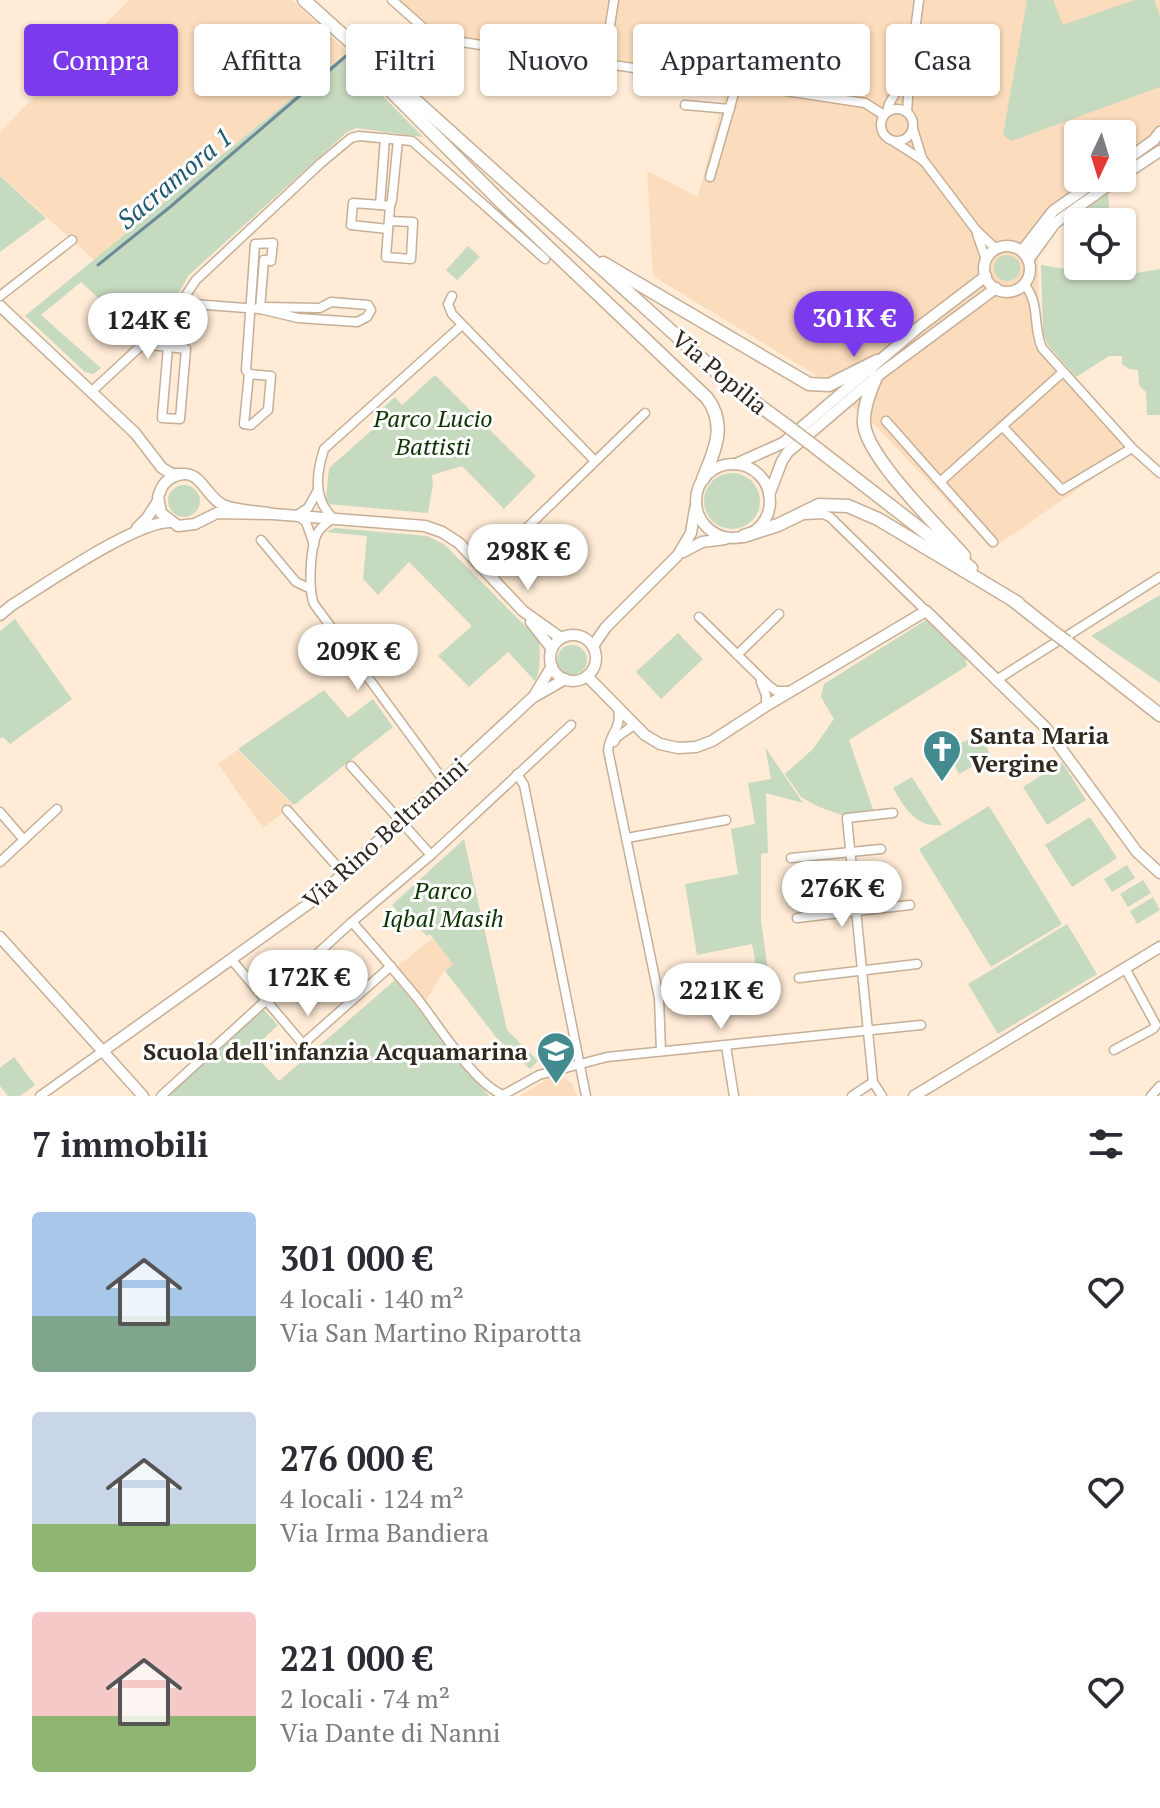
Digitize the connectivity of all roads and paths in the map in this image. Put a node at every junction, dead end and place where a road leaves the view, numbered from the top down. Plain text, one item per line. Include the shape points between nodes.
1 (304, 0) edge
2 (392, 0) edge
3 (614, 0) edge
4 (919, 0) edge
5 (610, 24) edge
6 (916, 24) edge
7 (346, 40) edge
8 (480, 45) edge
9 (395, 96) edge
10 (408, 96) edge
11 (734, 96) edge
12 (820, 96) edge
13 (894, 96) edge
14 (908, 96) edge
15 (685, 105) dead end
16 (730, 109) junction
17 (907, 112) junction
18 (886, 114) junction
19 (913, 129) junction
20 (1160, 132) edge
21 (385, 138) junction
22 (398, 140) junction
23 (893, 141) junction
24 (1160, 151) edge
25 (1136, 153) edge
26 (924, 161) junction
27 (1136, 167) edge
28 (710, 177) dead end
29 (1080, 192) edge
30 (1099, 192) edge
31 (385, 206) junction
32 (388, 225) junction
33 (976, 230) junction
34 (72, 240) dead end
35 (570, 241) junction
36 (996, 249) junction
37 (1025, 256) junction
38 (545, 259) dead end
39 (986, 260) junction
40 (986, 276) junction
41 (1024, 284) junction
42 (996, 288) junction
43 (0, 296) edge
44 (452, 296) dead end
45 (328, 304) junction
46 (0, 306) edge
47 (184, 306) junction
48 (258, 309) junction
49 (327, 320) junction
50 (462, 325) junction
51 (128, 331) dead end
52 (142, 344) junction
53 (168, 347) junction
54 (877, 361) junction
55 (1063, 372) junction
56 (249, 374) junction
57 (876, 377) junction
58 (91, 392) junction
59 (645, 413) dead end
60 (886, 421) dead end
61 (124, 423) junction
62 (1003, 427) junction
63 (1132, 448) junction
64 (595, 461) junction
65 (736, 464) junction
66 (1160, 473) edge
67 (182, 474) junction
68 (703, 479) junction
69 (940, 482) junction
70 (208, 490) junction
71 (318, 490) junction
72 (769, 495) junction
73 (158, 497) junction
74 (696, 503) junction
75 (273, 514) junction
76 (297, 515) junction
77 (793, 517) junction
78 (333, 518) junction
79 (202, 519) junction
80 (170, 522) junction
81 (129, 535) junction
82 (744, 536) junction
83 (728, 538) junction
84 (261, 540) dead end
85 (993, 542) dead end
86 (314, 545) junction
87 (501, 553) junction
88 (678, 555) junction
89 (474, 560) junction
90 (979, 574) junction
91 (1160, 577) edge
92 (494, 580) junction
93 (311, 589) junction
94 (1018, 603) junction
95 (523, 611) junction
96 (926, 611) junction
97 (779, 614) dead end
98 (0, 615) edge
99 (699, 617) dead end
100 (1061, 637) junction
101 (561, 638) junction
102 (589, 642) junction
103 (552, 649) junction
104 (737, 655) junction
105 (552, 666) junction
106 (756, 674) junction
107 (587, 676) junction
108 (565, 679) junction
109 (998, 679) junction
110 (768, 685) junction
111 (791, 691) junction
112 (532, 698) junction
113 (769, 704) junction
114 (617, 707) junction
115 (1160, 715) edge
116 (571, 725) dead end
117 (634, 725) junction
118 (610, 758) junction
119 (351, 766) dead end
120 (517, 774) junction
121 (444, 781) junction
122 (57, 809) dead end
123 (287, 810) dead end
124 (0, 812) edge
125 (893, 813) dead end
126 (399, 820) junction
127 (726, 820) dead end
128 (627, 838) junction
129 (24, 840) junction
130 (881, 849) dead end
131 (850, 852) junction
132 (431, 855) junction
133 (791, 858) dead end
134 (0, 862) edge
135 (343, 873) junction
136 (1160, 873) edge
137 (910, 905) dead end
138 (857, 911) junction
139 (797, 918) dead end
140 (352, 922) junction
141 (0, 937) edge
142 (1160, 947) edge
143 (231, 959) junction
144 (917, 964) dead end
145 (391, 966) junction
146 (1125, 968) junction
147 (862, 970) junction
148 (799, 978) dead end
149 (266, 1002) junction
150 (921, 1025) dead end
151 (868, 1031) junction
152 (726, 1046) junction
153 (1114, 1050) dead end
154 (103, 1051) junction
155 (661, 1051) junction
156 (578, 1063) junction
157 (873, 1082) junction
158 (1160, 1086) edge
159 (40, 1096) edge
160 (143, 1096) edge
161 (161, 1096) edge
162 (586, 1096) edge
163 (734, 1096) edge
164 (854, 1096) edge
165 (882, 1096) edge
166 (914, 1096) edge
167 (1151, 1096) edge

1 - 7 main road, Via Popilia
2 - 8 street via 435,38
3 - 5 street
4 - 6 street
9 - 68 main road via 707,398 719,426
10 - 35 main road, Via Popilia
11 - 16 street
12 - 18 street via 865,103
13 - 18 street
14 - 17 street
15 - 16 street
16 - 28 street
17 - 18 street via 895,109
17 - 19 street
18 - 23 street via 882,133
19 - 23 street via 904,140
19 - 26 street
20 - 25 street
21 - 22 street
21 - 31 street
21 - 47 street via 351,138 196,280
22 - 31 street via 392,200
22 - 38 street via 412,141
23 - 26 street
24 - 27 street
26 - 33 street
29 - 37 street via 1053,211
30 - 37 street via 1055,223
31 - 32 street
31 - 32 street via 353,203 351,225
32 - 32 street via 413,222 411,259 386,257
33 - 36 street
33 - 39 street
34 - 43 street
35 - 54 main road via 809,384 847,379
35 - 90 main road, Via Popilia, bridge via 730,384
36 - 37 street via 1009,246
36 - 39 street
37 - 41 street via 1030,272
39 - 40 street
40 - 42 street
40 - 54 street
41 - 42 street via 1011,291
41 - 55 street via 1034,295 1037,338
42 - 57 street
44 - 50 street via 448,309
45 - 48 street
45 - 49 street
45 - 49 street via 368,305 371,310 357,322
46 - 58 street
47 - 48 street
47 - 52 street
48 - 48 street via 264,260 271,261 273,243 255,244
48 - 49 street
48 - 56 street
50 - 64 street
50 - 71 street via 324,449
51 - 52 street
52 - 53 street
52 - 58 street
53 - 53 street via 162,418 180,419 186,349
54 - 65 street via 783,443
55 - 62 street
55 - 63 street
56 - 56 street via 244,424 251,425 268,410 271,376
57 - 72 street via 788,452
57 - 90 main road via 865,404 864,426 872,447
58 - 61 street
59 - 64 street
60 - 69 street
61 - 67 street via 162,468
61 - 73 street via 159,475
62 - 63 street via 1062,490
62 - 69 street
63 - 66 street
64 - 87 street
65 - 68 street via 723,465
65 - 72 street via 758,474
67 - 70 street via 198,478
67 - 73 street via 168,480
68 - 74 street
69 - 85 street
70 - 75 street via 224,506
70 - 79 street via 210,506
71 - 76 street
71 - 78 street via 320,504
72 - 82 street via 764,520
73 - 80 street via 161,513
73 - 81 street
74 - 83 street via 706,527
74 - 88 street via 691,533
75 - 76 street
75 - 79 street via 217,513
76 - 78 street
76 - 86 street via 306,522
77 - 82 main road
77 - 94 main road via 819,505 858,509
77 - 96 street via 830,517
78 - 86 street via 318,532
78 - 89 street via 425,526 451,537
79 - 80 street via 187,526
80 - 81 street
81 - 98 street
82 - 83 street
83 - 88 street via 702,542
84 - 93 street via 296,582
86 - 93 street
87 - 89 street
87 - 92 street
88 - 102 street
89 - 92 street
90 - 94 main road, Via Popilia
91 - 100 street
92 - 95 street
93 - 121 street via 314,604
94 - 100 main road, Via Popilia
95 - 101 street
95 - 103 street
96 - 109 street
96 - 111 street
97 - 104 street
99 - 104 street
100 - 109 street
100 - 115 main road, Via Popilia
101 - 102 street via 574,634
101 - 103 street
102 - 107 street via 596,657
103 - 105 street
104 - 106 street
105 - 108 street
105 - 112 street, Via Rino Beltramini
106 - 110 street
106 - 113 street
107 - 108 street
107 - 114 street
108 - 112 street, Via Rino Beltramini
109 - 136 street via 1046,728 1137,852
110 - 111 street
110 - 113 street
111 - 113 street
112 - 121 street, Via Rino Beltramini
113 - 117 street via 696,747 660,744
114 - 117 street
114 - 118 street via 620,719 609,742
116 - 120 street
117 - 118 street via 617,737
118 - 128 street
119 - 126 street
120 - 132 street
120 - 156 street via 524,785
121 - 126 street, Via Rino Beltramini
122 - 129 street
123 - 135 street
124 - 129 street
125 - 131 street via 847,818
126 - 132 street
126 - 135 street, Via Rino Beltramini
127 - 128 street
128 - 155 street via 659,998
129 - 134 street
130 - 131 street
131 - 133 street
131 - 138 street
132 - 140 street
135 - 143 street, Via Rino Beltramini
137 - 138 street
138 - 139 street
138 - 147 street
140 - 145 street
140 - 149 street
141 - 154 street
142 - 146 street
143 - 149 street
143 - 154 street, Via Rino Beltramini
144 - 147 street
145 - 149 street via 303,1044
145 - 156 street via 469,1066 501,1095
146 - 153 street via 1156,1025
146 - 166 street
147 - 148 street
147 - 151 street
149 - 161 street
150 - 151 street
151 - 152 street
151 - 157 street
152 - 155 street
152 - 163 street
154 - 159 street
154 - 160 street
155 - 156 street
156 - 162 street
157 - 164 street
157 - 165 street
158 - 167 street

